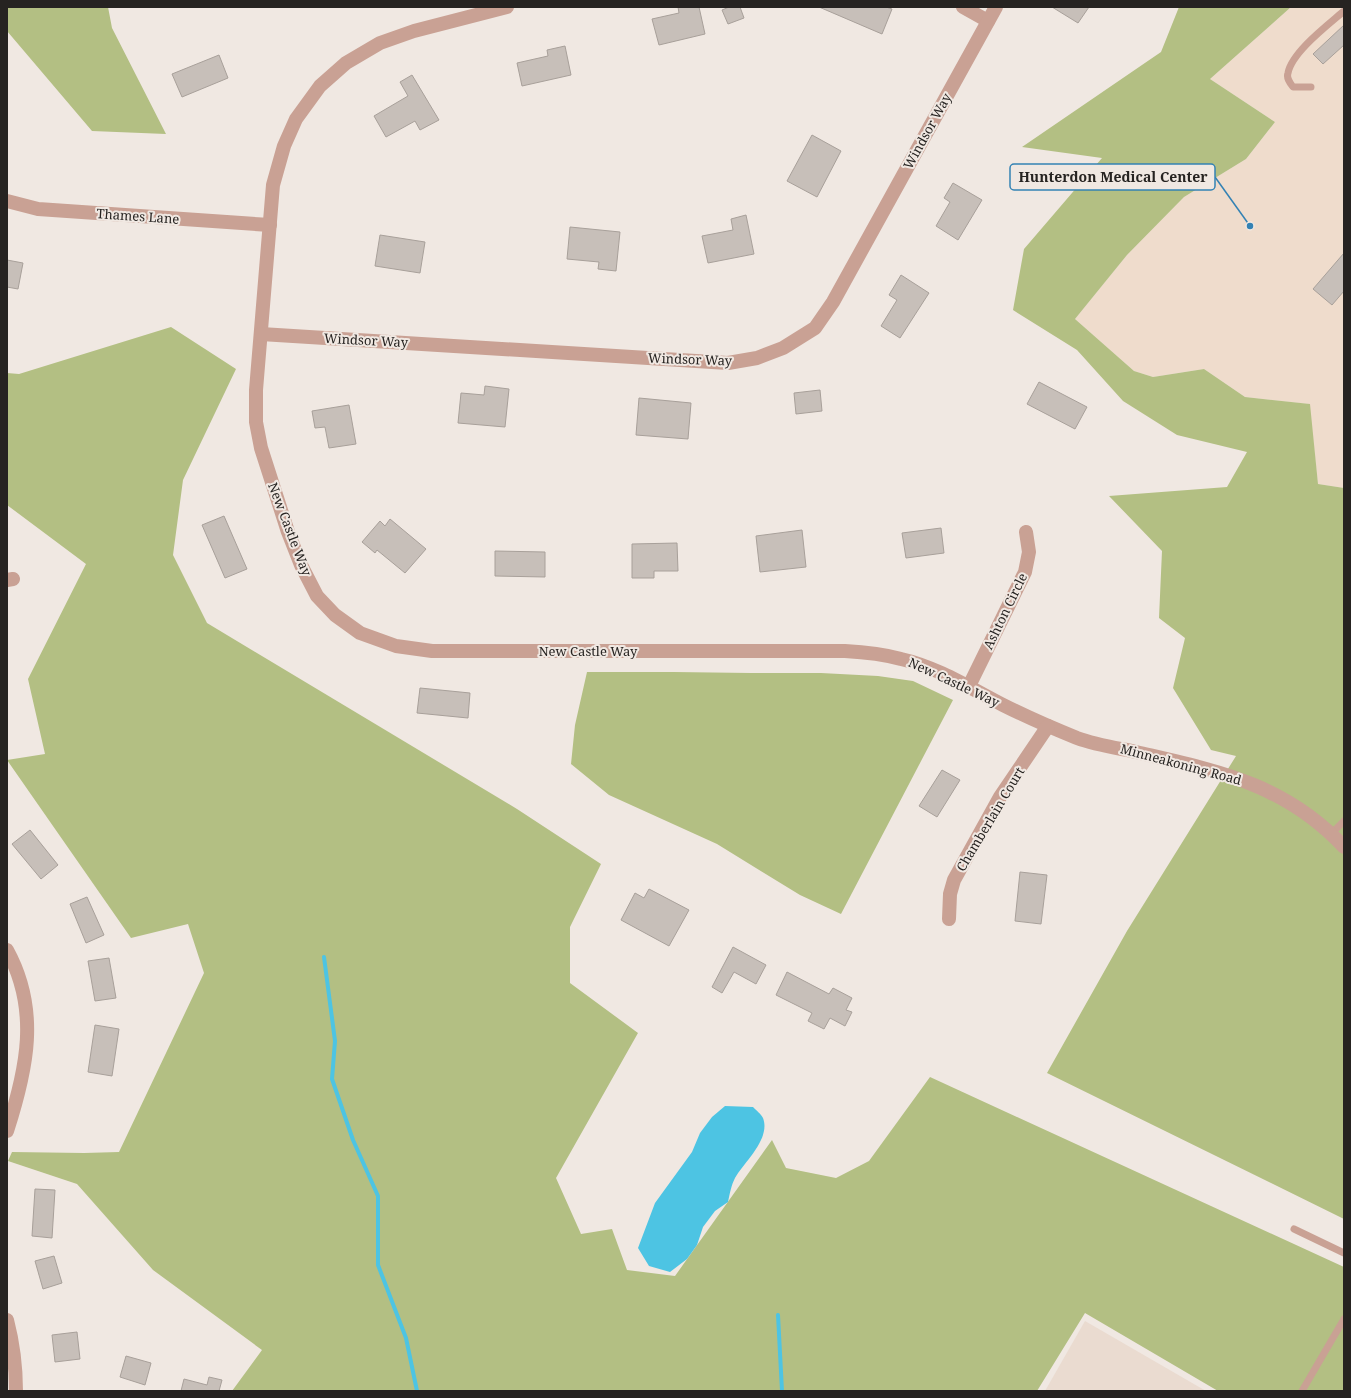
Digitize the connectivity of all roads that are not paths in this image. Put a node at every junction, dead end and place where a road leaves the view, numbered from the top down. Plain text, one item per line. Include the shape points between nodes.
1 (507, 7) edge
2 (963, 7) edge
3 (996, 7) edge
4 (1344, 11) edge
5 (988, 21) junction
6 (1311, 86) dead end
7 (7, 201) edge
8 (270, 225) junction
9 (261, 334) junction
10 (1026, 532) dead end
11 (969, 686) junction
12 (1048, 726) junction
13 (1344, 821) edge
14 (1332, 833) junction
15 (1344, 846) edge
16 (949, 919) dead end
17 (7, 950) edge
18 (7, 1131) edge
19 (1294, 1229) dead end
20 (1344, 1253) edge
21 (1344, 1318) edge
22 (7, 1320) edge
23 (16, 1391) edge
24 (1302, 1391) edge

1 - 8 street, New Castle Way via 414,30 380,43 346,63 320,86 296,119 284,146 273,185
2 - 5 street
3 - 5 street, Windsor Way
4 - 6 lane via 1300,51 1290,66 1287,74 1293,86
5 - 9 street, Windsor Way via 832,302 814,328 783,348 757,358 728,362
7 - 8 street, Thames Lane via 38,209
8 - 9 street, New Castle Way
9 - 11 street, New Castle Way via 256,422 261,448 288,532 317,596 335,615 360,633 396,646 432,651 870,653 924,666
10 - 11 street, Ashton Circle via 1029,552 1025,572
11 - 12 street, New Castle Way
12 - 14 street, Minneakoning Road via 1080,739 1242,779 1304,811
12 - 16 street, Chamberlain Court via 1000,797 954,880 950,894
13 - 14 lane
14 - 15 street, Minneakoning Road
17 - 18 street via 24,994 28,1016 25,1067
19 - 20 lane
21 - 24 lane
22 - 23 street via 13,1343

